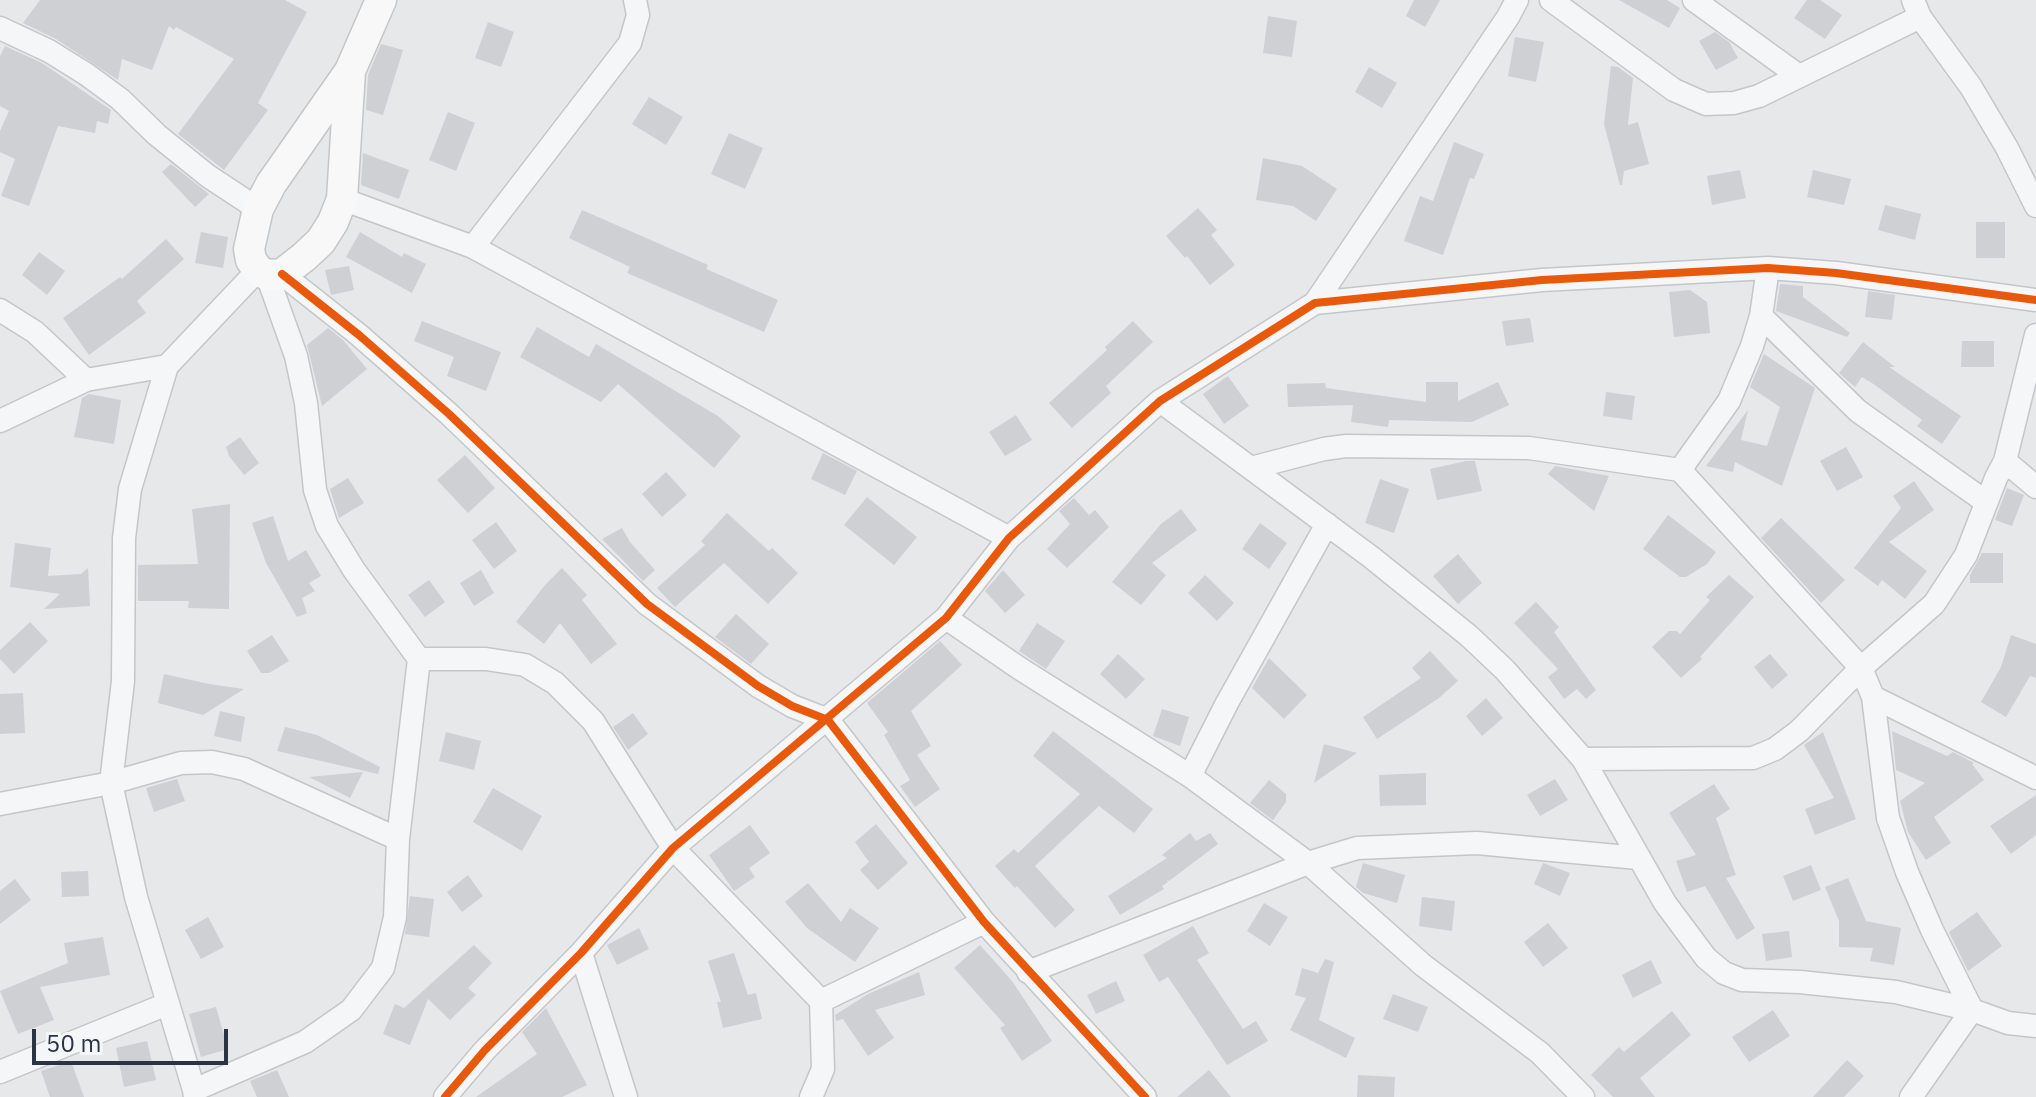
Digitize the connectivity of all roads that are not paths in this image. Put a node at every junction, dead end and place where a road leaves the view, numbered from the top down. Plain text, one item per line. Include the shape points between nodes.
1 (381, 0) edge
2 (635, 0) edge
3 (1517, 0) edge
4 (1551, 0) edge
5 (1694, 0) edge
6 (1916, 9) edge
7 (0, 28) edge
8 (350, 71) junction
9 (1799, 76) junction
10 (342, 199) junction
11 (2036, 206) edge
12 (258, 209) junction
13 (473, 247) junction
14 (1768, 268) junction
15 (269, 273) junction
16 (2036, 300) edge
17 (1315, 303) junction
18 (0, 310) edge
19 (1761, 316) junction
20 (2036, 335) edge
21 (167, 366) junction
22 (86, 380) junction
23 (1160, 401) junction
24 (0, 421) edge
25 (2005, 461) junction
26 (1251, 468) junction
27 (1680, 470) junction
28 (2036, 487) edge
29 (1986, 502) junction
30 (1327, 524) junction
31 (1009, 538) junction
32 (946, 618) junction
33 (419, 659) junction
34 (1861, 668) junction
35 (1873, 697) junction
36 (828, 720) junction
37 (1583, 759) junction
38 (1190, 776) junction
39 (2036, 778) edge
40 (111, 783) junction
41 (0, 804) edge
42 (398, 839) junction
43 (673, 848) junction
44 (1638, 858) junction
45 (1308, 863) junction
46 (984, 922) junction
47 (581, 953) junction
48 (1028, 972) junction
49 (821, 1001) junction
50 (167, 1004) junction
51 (1972, 1010) junction
52 (2036, 1026) edge
53 (0, 1072) edge
54 (194, 1093) edge
55 (445, 1097) edge
56 (626, 1097) edge
57 (811, 1097) edge
58 (1145, 1097) edge
59 (1583, 1097) edge
60 (1911, 1097) edge

1 - 8 street
2 - 13 street via 638,15 630,43
3 - 17 street
4 - 9 street via 1674,90 1706,104 1759,96
5 - 9 street
6 - 9 street
6 - 11 street via 1971,87
7 - 12 street via 86,74 208,176
8 - 10 street
8 - 12 street
10 - 13 street
10 - 15 street via 321,241
12 - 15 street via 249,249 251,260
13 - 31 street
14 - 16 street
14 - 17 street via 1542,280
14 - 19 street
15 - 21 street
15 - 33 street via 296,356 315,490 327,526
15 - 36 street via 359,335 647,604 758,686
17 - 23 street
18 - 22 street via 35,332
19 - 27 street via 1729,401
19 - 29 street via 1858,411
20 - 25 street
21 - 22 street
21 - 40 street via 130,489 124,538 123,681
22 - 24 street
23 - 26 street
23 - 31 street
25 - 28 street
25 - 29 street
26 - 27 street via 1346,446 1529,448
26 - 30 street
27 - 34 street
29 - 34 street via 1966,555 1941,596
30 - 37 street via 1469,636
30 - 38 street
31 - 32 street
32 - 36 street
32 - 38 street
33 - 42 street
33 - 43 street via 525,665 555,683 593,721
34 - 35 street
34 - 37 street via 1799,731 1753,758
35 - 39 street
35 - 51 street via 1888,818 1932,930
36 - 43 street
36 - 46 street
37 - 44 street
38 - 45 street
40 - 41 street
40 - 42 street via 181,763 212,762 244,769
40 - 50 street
42 - 54 street via 395,917 383,968 351,1010 305,1042
43 - 47 street
43 - 49 street
44 - 45 street via 1477,843 1357,848
44 - 51 street via 1706,958 1724,973 1742,980 1896,992
45 - 48 street
45 - 59 street via 1424,966 1540,1053
46 - 48 street
46 - 49 street
47 - 55 street
47 - 56 street
48 - 58 street
49 - 57 street via 823,1069
50 - 53 street
50 - 54 street
51 - 52 street
51 - 60 street

